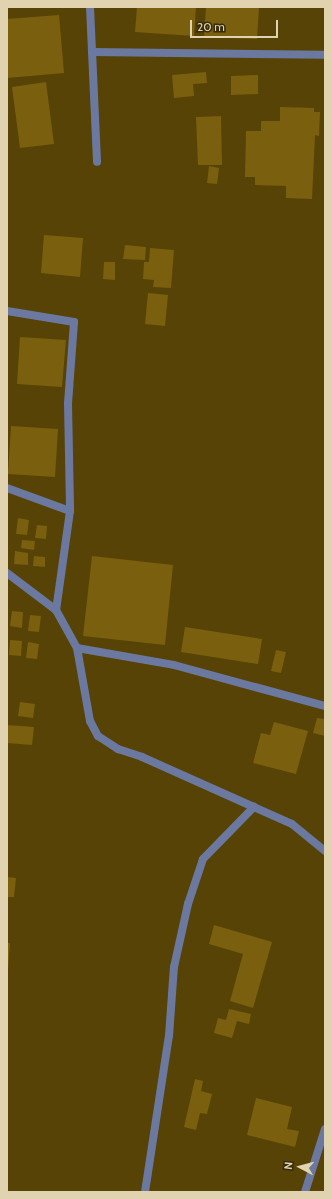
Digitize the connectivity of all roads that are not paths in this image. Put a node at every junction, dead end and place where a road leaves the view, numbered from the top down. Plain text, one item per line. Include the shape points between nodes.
1 (90, 7) edge
2 (92, 52) junction
3 (325, 55) edge
4 (97, 162) dead end
5 (7, 311) edge
6 (7, 488) edge
7 (70, 512) junction
8 (7, 573) edge
9 (56, 610) junction
10 (77, 648) junction
11 (325, 706) edge
12 (254, 807) junction
13 (325, 850) edge
14 (325, 1129) edge
15 (145, 1192) edge
16 (305, 1192) edge

1 - 2 street
2 - 3 street
2 - 4 street
5 - 7 street via 74,322 68,403
6 - 7 street
7 - 9 street
8 - 9 street
9 - 10 street
10 - 11 street via 174,665
10 - 12 street via 90,720 98,736 118,749
12 - 13 street via 292,824
12 - 15 street via 203,858 188,904 174,967 169,1036
14 - 16 street

